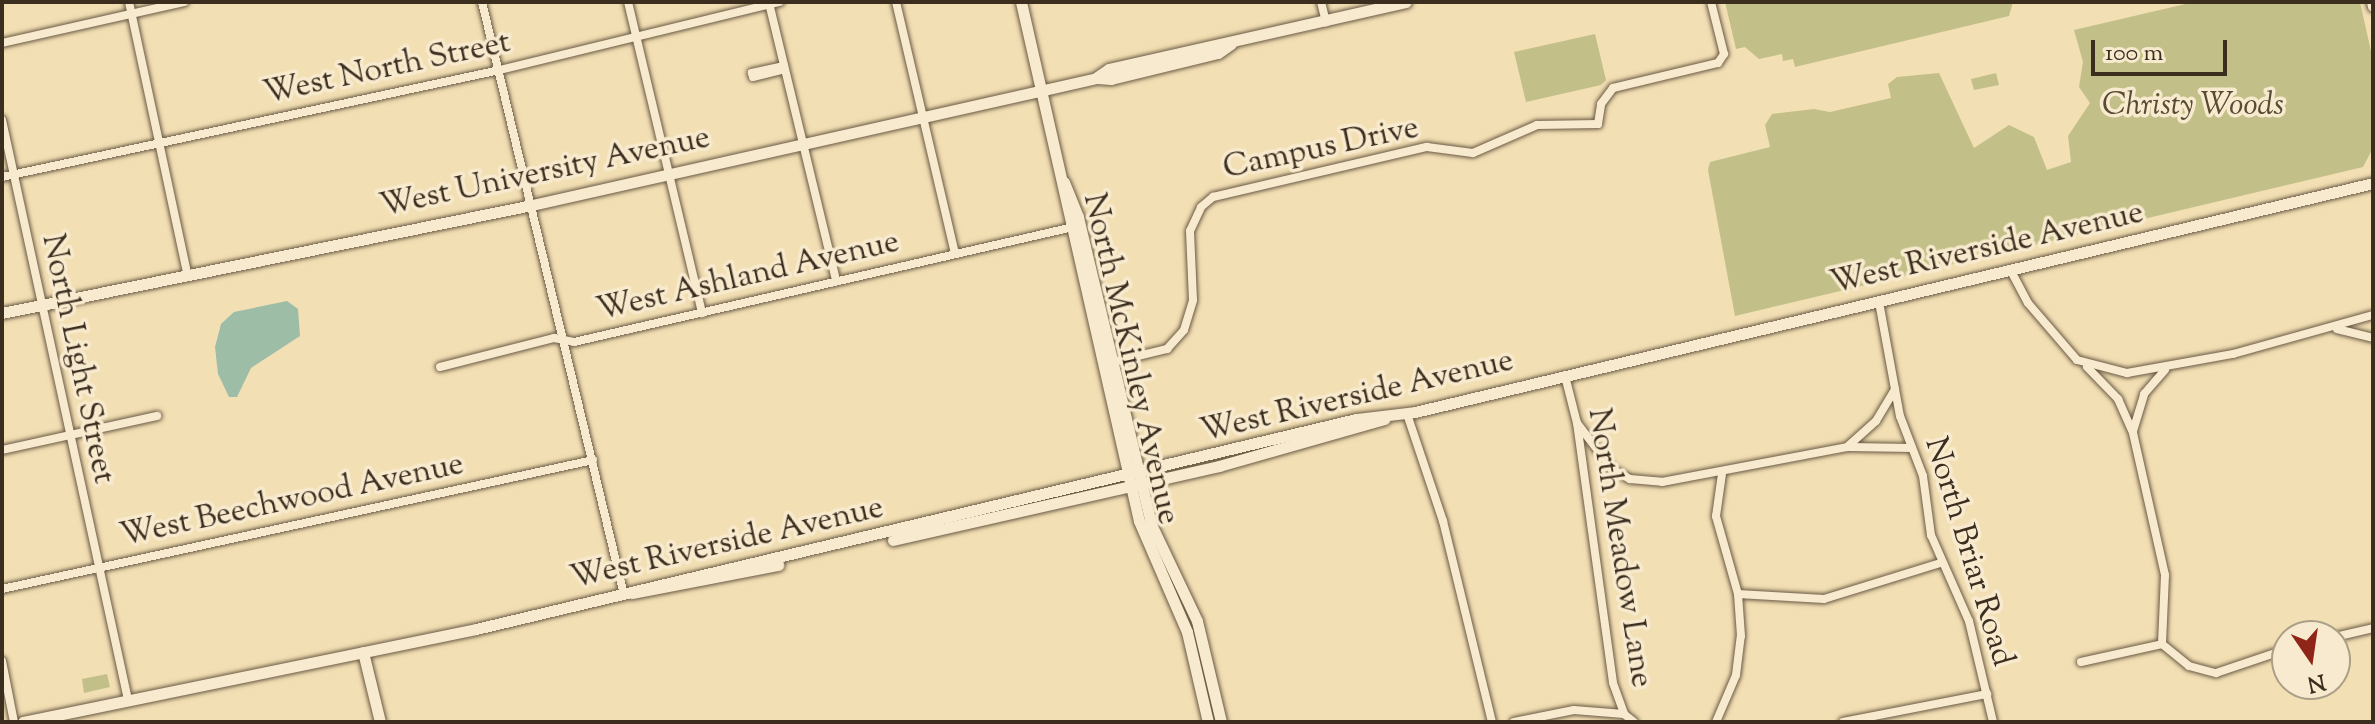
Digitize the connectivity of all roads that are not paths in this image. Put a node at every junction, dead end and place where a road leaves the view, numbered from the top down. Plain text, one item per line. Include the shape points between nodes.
1 (129, 2) edge
2 (184, 2) edge
3 (482, 2) edge
4 (628, 2) edge
5 (780, 2) edge
6 (896, 2) edge
7 (1021, 2) edge
8 (1321, 2) edge
9 (1406, 2) edge
10 (1711, 2) edge
11 (769, 4) edge
12 (133, 14) junction
13 (1326, 22) junction
14 (637, 38) junction
15 (2, 43) edge
16 (500, 70) junction
17 (1044, 90) junction
18 (922, 116) junction
19 (2, 120) edge
20 (157, 142) junction
21 (803, 144) junction
22 (13, 174) junction
23 (669, 174) junction
24 (2, 177) edge
25 (1064, 182) junction
26 (2373, 183) edge
27 (532, 205) junction
28 (1069, 228) junction
29 (955, 253) junction
30 (2011, 271) junction
31 (187, 273) junction
32 (836, 281) junction
33 (1879, 302) junction
34 (41, 304) junction
35 (2, 313) edge
36 (702, 313) junction
37 (2373, 315) edge
38 (2332, 328) junction
39 (2373, 338) edge
40 (565, 341) junction
41 (1109, 364) junction
42 (2086, 366) junction
43 (440, 367) dead end
44 (2165, 369) junction
45 (1565, 376) junction
46 (1895, 389) junction
47 (1407, 414) junction
48 (157, 416) dead end
49 (1577, 423) junction
50 (2133, 433) junction
51 (68, 436) junction
52 (1847, 447) junction
53 (1912, 448) junction
54 (2, 450) edge
55 (593, 460) junction
56 (1722, 474) junction
57 (1137, 482) junction
58 (1940, 563) junction
59 (97, 567) junction
60 (2, 589) edge
61 (628, 594) junction
62 (1738, 594) junction
63 (2373, 628) edge
64 (2351, 633) edge
65 (2162, 644) junction
66 (363, 652) junction
67 (2271, 655) edge
68 (2, 661) edge
69 (2081, 662) dead end
70 (1987, 694) junction
71 (128, 700) junction
72 (1624, 714) junction
73 (14, 722) edge
74 (23, 722) edge
75 (380, 722) edge
76 (1208, 722) edge
77 (1221, 722) edge
78 (1492, 722) edge
79 (1514, 722) edge
80 (1634, 722) edge
81 (1716, 722) edge
82 (1843, 722) edge
83 (1993, 722) edge

1 - 12 street
2 - 12 street
3 - 16 street
4 - 14 street
5 - 11 street, West North Street
6 - 18 street
7 - 17 street, North McKinley Avenue
8 - 13 street
9 - 13 street, West University Avenue
10 - 41 street, Campus Drive via 1724,54 1718,63 1613,88 1601,104 1598,124 1537,125 1473,153 1427,147 1213,197 1201,207 1190,231 1193,300 1184,330 1167,349
11 - 14 street, West North Street
11 - 21 street
12 - 15 street
12 - 20 street
13 - 17 street, West University Avenue via 1177,63
14 - 16 street, West North Street
14 - 23 street
16 - 20 street, West North Street
16 - 27 street
17 - 18 street, West University Avenue
17 - 25 street, North McKinley Avenue
18 - 21 street, West University Avenue
18 - 29 street
19 - 22 street, North Light Street
20 - 22 street, West North Street
20 - 31 street
21 - 23 street, West University Avenue
21 - 32 street
22 - 24 street, West North Street
22 - 34 street, North Light Street
23 - 27 street, West University Avenue
23 - 36 street
25 - 28 street, North McKinley Avenue
25 - 41 street via 1070,189
26 - 30 street, West Riverside Avenue
27 - 31 street, West University Avenue
27 - 40 street
28 - 29 street, West Ashland Avenue
28 - 41 street, North McKinley Avenue
29 - 32 street, West Ashland Avenue
30 - 33 street, West Riverside Avenue
30 - 42 street via 2054,337
31 - 34 street, West University Avenue
32 - 36 street, West Ashland Avenue
33 - 45 street, West Riverside Avenue
33 - 46 street, North Briar Road
34 - 35 street, West University Avenue
34 - 51 street, North Light Street
36 - 40 street, West Ashland Avenue
37 - 38 street
38 - 39 street
38 - 44 street
40 - 43 street, West Ashland Avenue via 554,338
40 - 55 street
41 - 57 street, North McKinley Avenue
42 - 44 street via 2127,373
42 - 50 street via 2118,399
44 - 50 street via 2144,394
45 - 47 street, West Riverside Avenue
45 - 49 street, North Meadow Lane
46 - 52 street via 1876,421
46 - 53 street, North Briar Road
47 - 57 street, West Riverside Avenue via 1356,419
47 - 78 street via 1443,521
48 - 51 street
49 - 56 street via 1612,469 1630,479 1662,482
49 - 72 street, North Meadow Lane via 1602,626
50 - 65 street via 2165,575
51 - 54 street
51 - 59 street, North Light Street
52 - 53 street
52 - 56 street
53 - 58 street, North Briar Road via 1923,476
55 - 59 street, West Beechwood Avenue
55 - 61 street
56 - 62 street via 1716,516
57 - 61 street, West Riverside Avenue
57 - 76 street, North McKinley Avenue via 1145,541 1187,632
57 - 77 street, North McKinley Avenue via 1163,556 1197,621
58 - 62 street via 1824,599
58 - 70 street, North Briar Road via 1969,621
59 - 60 street, West Beechwood Avenue
59 - 71 street, North Light Street
61 - 66 street, West Riverside Avenue
62 - 81 street via 1739,663
63 - 64 street
65 - 67 street via 2207,673
65 - 69 street
66 - 71 street, West Riverside Avenue
66 - 75 street
68 - 73 street
70 - 82 street
70 - 83 street, North Briar Road
71 - 74 street, West Riverside Avenue
72 - 79 street via 1574,710
72 - 80 street, North Meadow Lane

